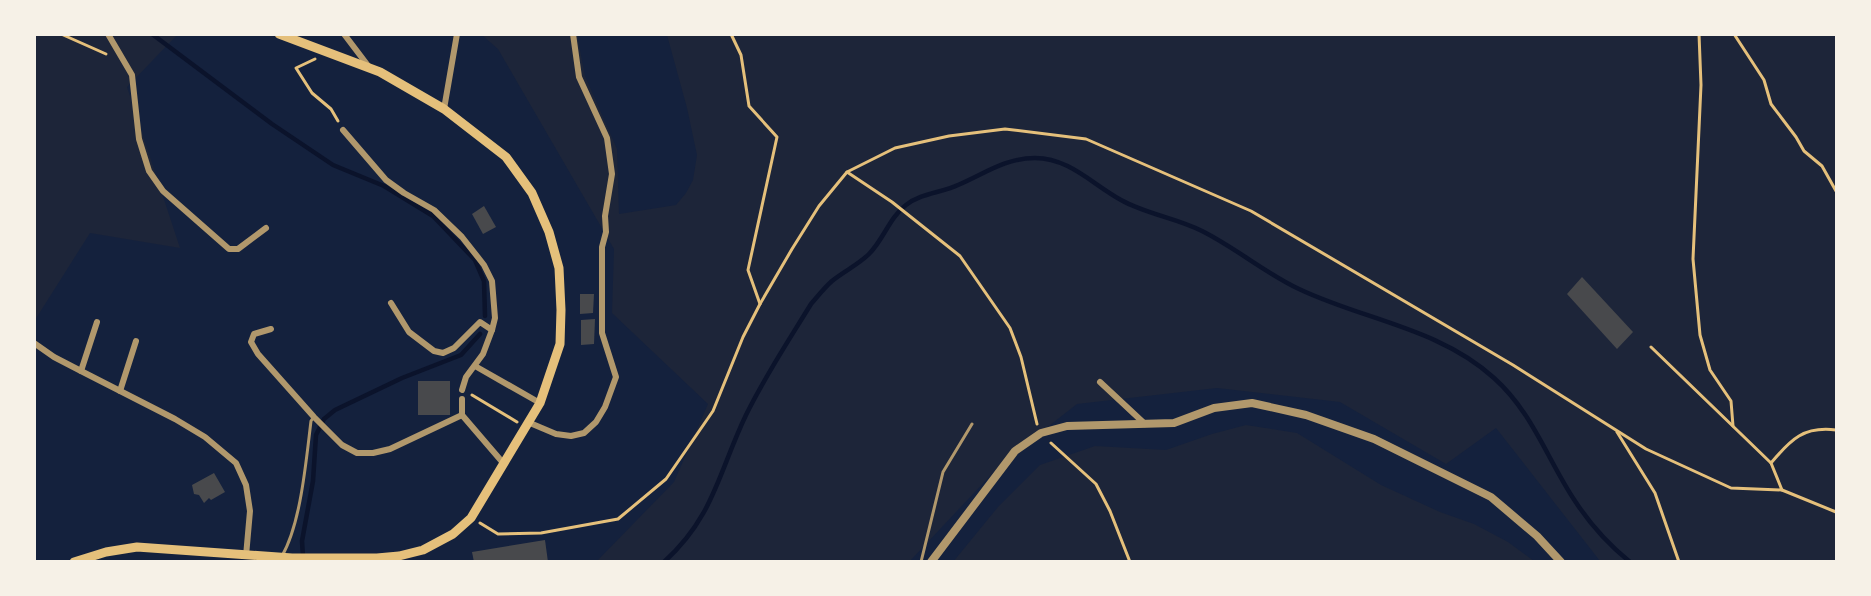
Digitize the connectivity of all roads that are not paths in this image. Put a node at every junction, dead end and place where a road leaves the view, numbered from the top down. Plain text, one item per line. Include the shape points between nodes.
1 (108, 34) edge
2 (279, 34) edge
3 (344, 34) edge
4 (457, 34) edge
5 (573, 34) edge
6 (372, 69) junction
7 (444, 110) junction
8 (343, 130) road end
9 (266, 228) dead end
10 (391, 303) dead end
11 (98, 322) dead end
12 (271, 329) dead end
13 (492, 330) junction
14 (136, 341) dead end
15 (34, 343) edge
16 (475, 366) junction
17 (81, 371) junction
18 (1100, 382) dead end
19 (120, 391) junction
20 (540, 403) junction
21 (462, 415) junction
22 (314, 417) junction
23 (972, 424) dead end
24 (1145, 424) junction
25 (528, 425) junction
26 (504, 464) junction
27 (246, 556) junction
28 (281, 558) junction
29 (261, 559) edge
30 (74, 561) edge
31 (921, 561) edge
32 (931, 561) edge
33 (1561, 561) edge

1 - 9 street via 132,75 139,138 149,171 164,191 229,249 238,249
2 - 6 main road
3 - 6 street
4 - 7 street
5 - 25 street via 579,77 608,138 612,174 605,216 602,333 616,376 605,407 584,433 556,434
6 - 7 main road
7 - 20 main road via 506,158 532,193 549,232 559,268 560,344
8 - 13 street via 386,180 434,210 484,265 492,281
10 - 13 street via 409,332 434,351 443,353 454,348 480,322
11 - 17 street
12 - 22 street via 254,334 251,342
13 - 16 street
14 - 19 street
15 - 17 street
16 - 20 street
16 - 21 street via 466,377
17 - 19 street
18 - 24 street
19 - 27 street via 205,437 236,463 246,485 250,511
20 - 25 main road
21 - 22 street via 373,453 357,453 342,445
21 - 26 street
22 - 28 lane via 289,544
23 - 31 lane via 943,472
24 - 32 street via 1067,426 1041,434 1015,451
24 - 33 street via 1173,423 1214,408 1252,403 1306,415 1374,439 1491,497
25 - 26 main road
26 - 28 main road via 471,518 453,534 423,550 377,558
27 - 29 main road
27 - 30 main road via 137,547
28 - 29 main road

